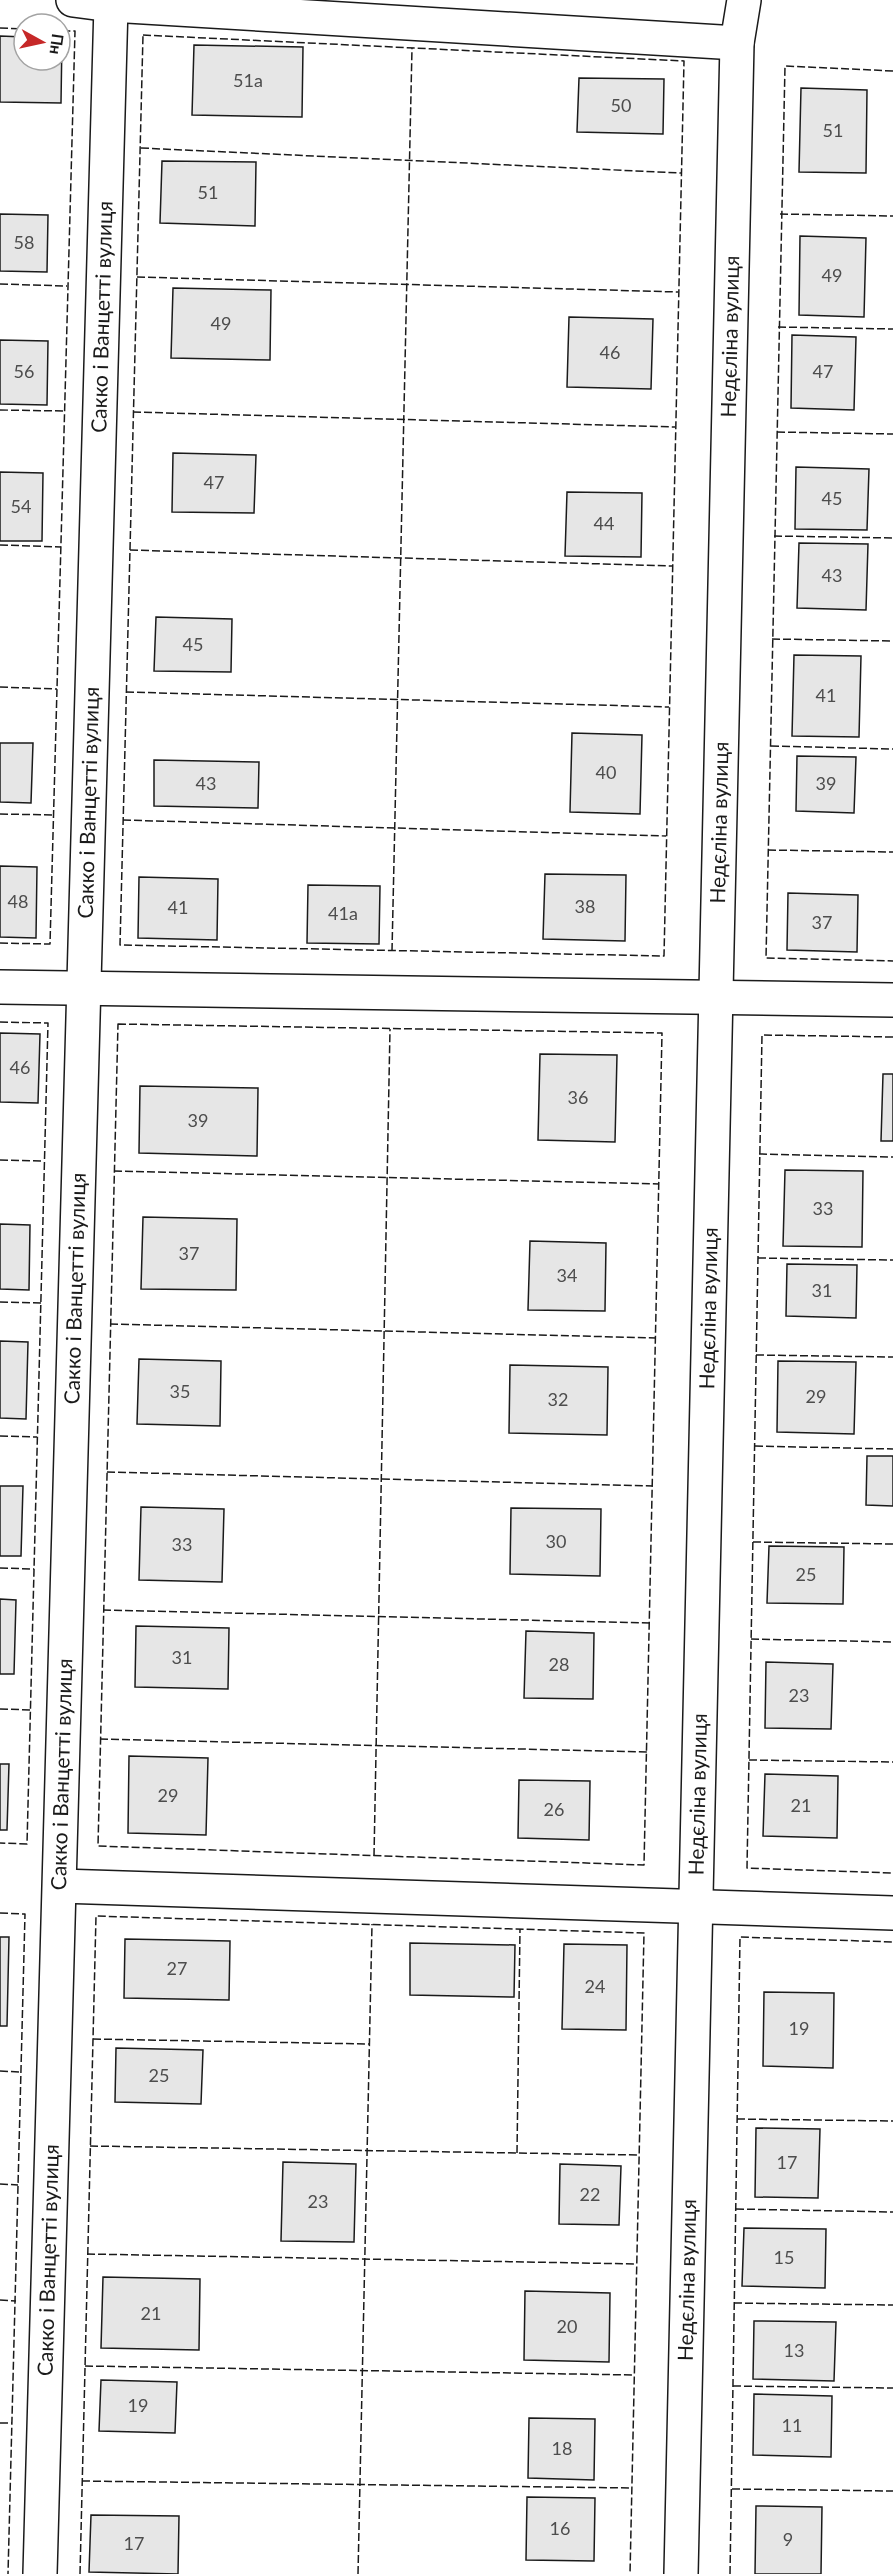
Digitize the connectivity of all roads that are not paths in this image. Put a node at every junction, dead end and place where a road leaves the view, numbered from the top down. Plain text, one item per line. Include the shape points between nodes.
1 (73, 0) edge
2 (744, 0) edge
3 (111, 5) junction
4 (737, 43) junction
5 (0, 987) edge
6 (84, 990) junction
7 (716, 998) junction
8 (893, 1000) edge
9 (60, 1886) junction
10 (695, 1906) junction
11 (893, 1913) edge
12 (40, 2574) edge
13 (681, 2574) edge

1 - 3 street
2 - 4 street, Недєліна вулиця
3 - 4 street
3 - 6 street, Сакко і Ванцетті вулиця
4 - 7 street, Недєліна вулиця
5 - 6 street
6 - 7 street
6 - 9 street, Сакко і Ванцетті вулиця
7 - 8 street
7 - 10 street, Недєліна вулиця
9 - 10 street
9 - 12 street, Сакко і Ванцетті вулиця
10 - 11 street
10 - 13 street, Недєліна вулиця

